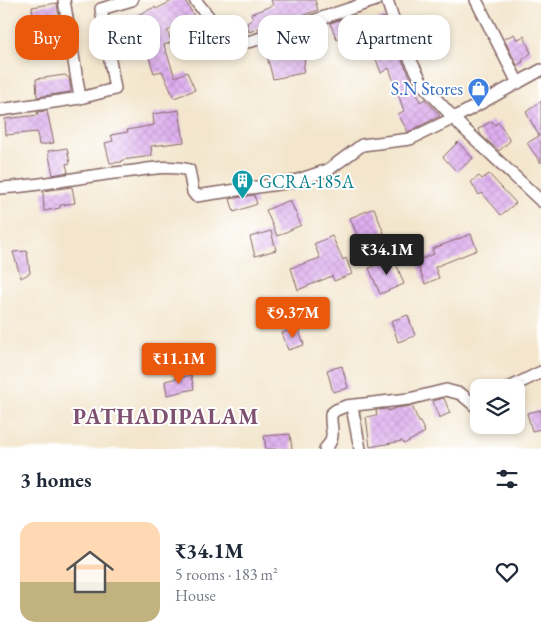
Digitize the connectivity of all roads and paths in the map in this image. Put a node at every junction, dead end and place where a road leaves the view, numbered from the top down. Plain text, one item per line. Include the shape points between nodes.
1 (64, 0) edge
2 (132, 0) edge
3 (195, 0) edge
4 (376, 0) edge
5 (387, 0) edge
6 (476, 0) edge
7 (541, 70) edge
8 (518, 83) junction
9 (80, 98) junction
10 (0, 110) edge
11 (454, 118) junction
12 (0, 188) edge
13 (541, 201) edge
14 (541, 372) edge
15 (525, 380) edge
16 (470, 402) edge
17 (352, 407) junction
18 (325, 449) edge
19 (360, 449) edge

1 - 9 street
2 - 9 street via 101,9 115,89
3 - 4 street via 235,44
5 - 11 street via 400,40 424,86
6 - 8 street
7 - 8 street
8 - 11 street
9 - 10 street
11 - 12 street via 410,139 362,144 328,170 292,182 196,196 189,170 180,167 116,172 31,187
11 - 13 street
14 - 15 street
16 - 17 street via 461,394 446,390
17 - 18 street via 346,406 331,414 333,438
17 - 19 street

